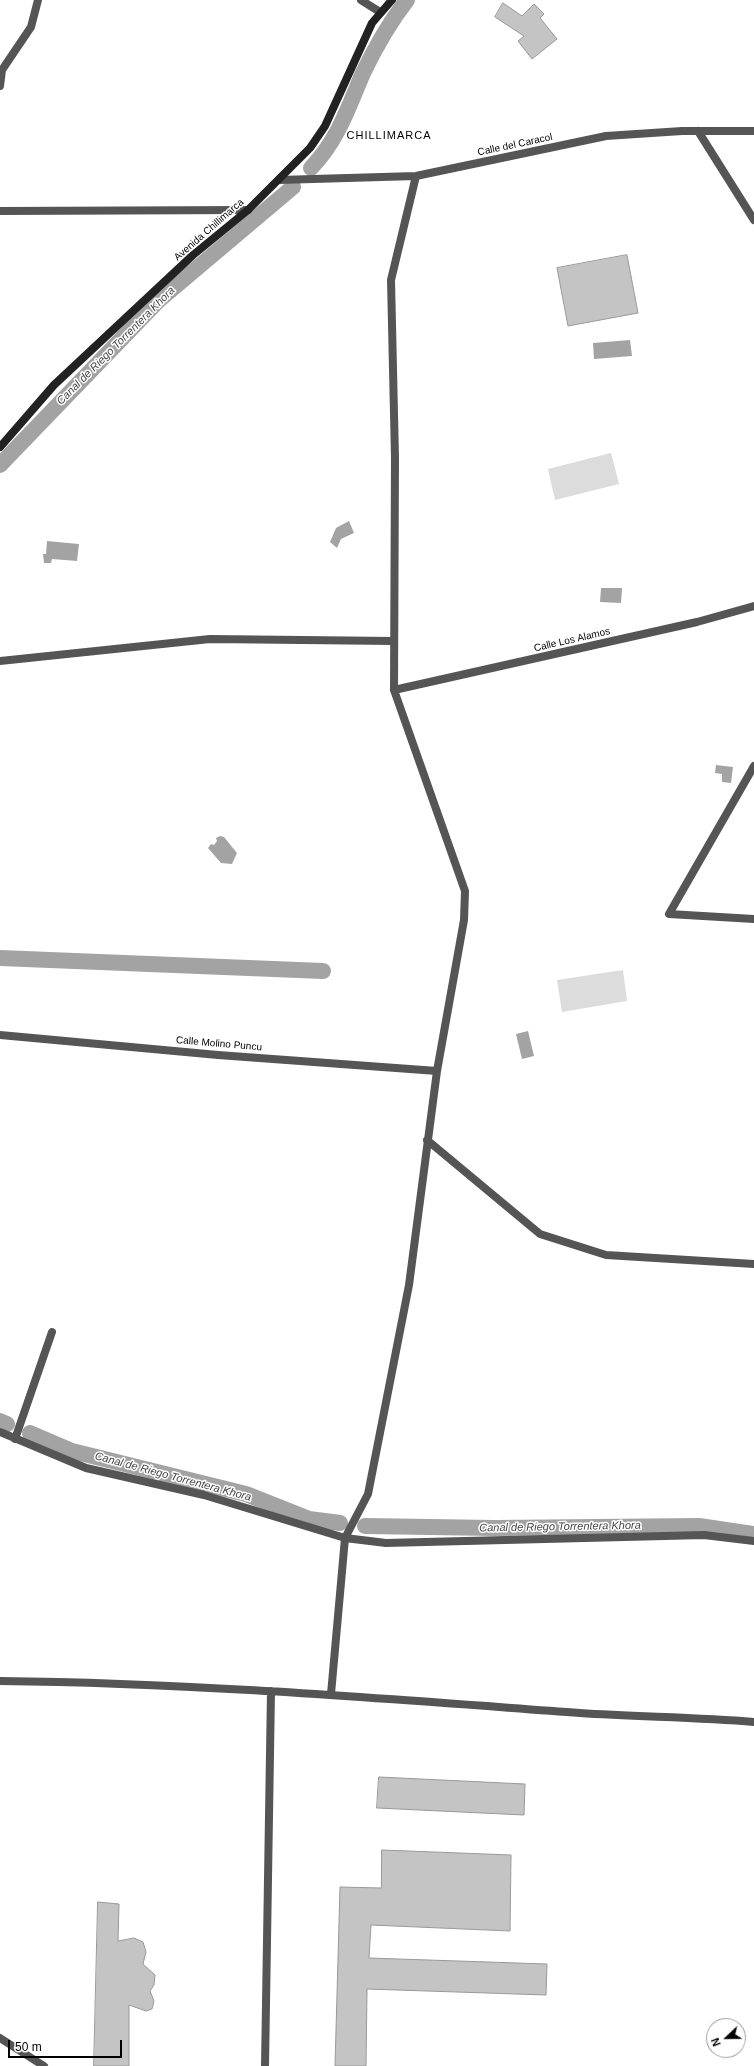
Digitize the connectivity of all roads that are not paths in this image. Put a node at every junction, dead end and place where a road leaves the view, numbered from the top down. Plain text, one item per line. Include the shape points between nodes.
1 (38, 0) edge
2 (361, 0) edge
3 (392, 0) edge
4 (380, 12) junction
5 (0, 86) edge
6 (698, 131) junction
7 (754, 131) edge
8 (416, 176) junction
9 (279, 180) junction
10 (248, 210) junction
11 (0, 211) edge
12 (754, 220) edge
13 (0, 447) edge
14 (754, 606) edge
15 (394, 641) junction
16 (0, 661) edge
17 (394, 690) junction
18 (754, 766) edge
19 (754, 919) edge
20 (0, 1035) edge
21 (437, 1071) junction
22 (427, 1140) junction
23 (754, 1264) edge
24 (52, 1332) dead end
25 (0, 1432) edge
26 (15, 1439) junction
27 (346, 1538) junction
28 (754, 1541) edge
29 (0, 1681) edge
30 (271, 1691) junction
31 (331, 1694) junction
32 (754, 1722) edge
33 (0, 2038) edge
34 (44, 2066) edge
35 (266, 2066) edge

1 - 5 street via 31,28 2,70
2 - 4 street
3 - 4 street, Avenida Chillimarca
4 - 9 street, Avenida Chillimarca via 325,126 310,148
6 - 7 street, Calle del Caracol
6 - 8 street, Calle del Caracol via 606,136
6 - 12 street
8 - 9 street, Calle del Caracol
8 - 15 street via 391,280 395,458
9 - 10 street, Avenida Chillimarca
10 - 11 street
10 - 13 street, Avenida Chillimarca via 194,255 54,385
14 - 17 street, Calle Los Alamos via 697,622
15 - 16 street via 210,639
15 - 17 street
17 - 21 street via 465,891 464,920
18 - 19 street via 669,914
20 - 21 street, Calle Molino Puncu via 218,1055
21 - 22 street
22 - 23 street via 540,1234 606,1255
22 - 27 street via 409,1285 368,1494
24 - 26 street
25 - 26 street
26 - 27 street via 86,1468 204,1495
27 - 28 street via 386,1543 704,1534
27 - 31 street
29 - 30 street via 113,1682
30 - 31 street
30 - 35 street
31 - 32 street via 626,1716
33 - 34 street

